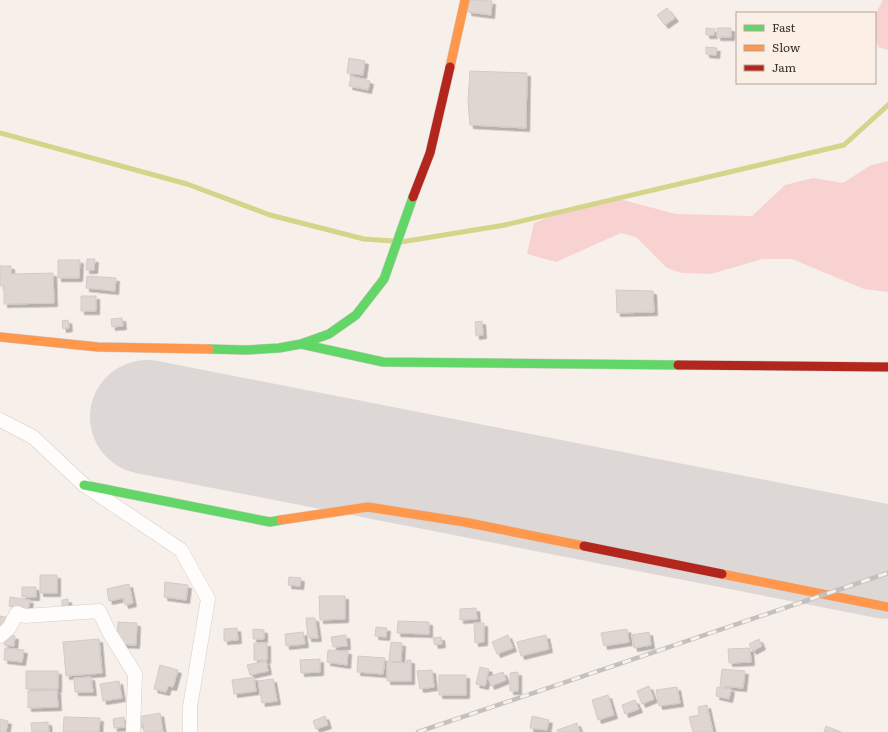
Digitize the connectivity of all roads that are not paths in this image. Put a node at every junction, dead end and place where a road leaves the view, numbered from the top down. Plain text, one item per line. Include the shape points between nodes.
1 (465, 0) edge
2 (0, 337) edge
3 (301, 344) junction
4 (888, 367) edge
5 (0, 420) edge
6 (84, 486) junction
7 (888, 607) edge
8 (0, 636) edge
9 (133, 732) edge
10 (190, 732) edge

1 - 3 street via 430,153 384,279 356,315 329,334
2 - 3 street via 98,347 246,350
3 - 4 street via 383,362
5 - 6 street via 33,437
6 - 7 street via 270,522 368,507 464,522
6 - 10 street via 181,550 208,599 190,707
8 - 9 street via 9,628 17,613 25,616 99,611 135,674

